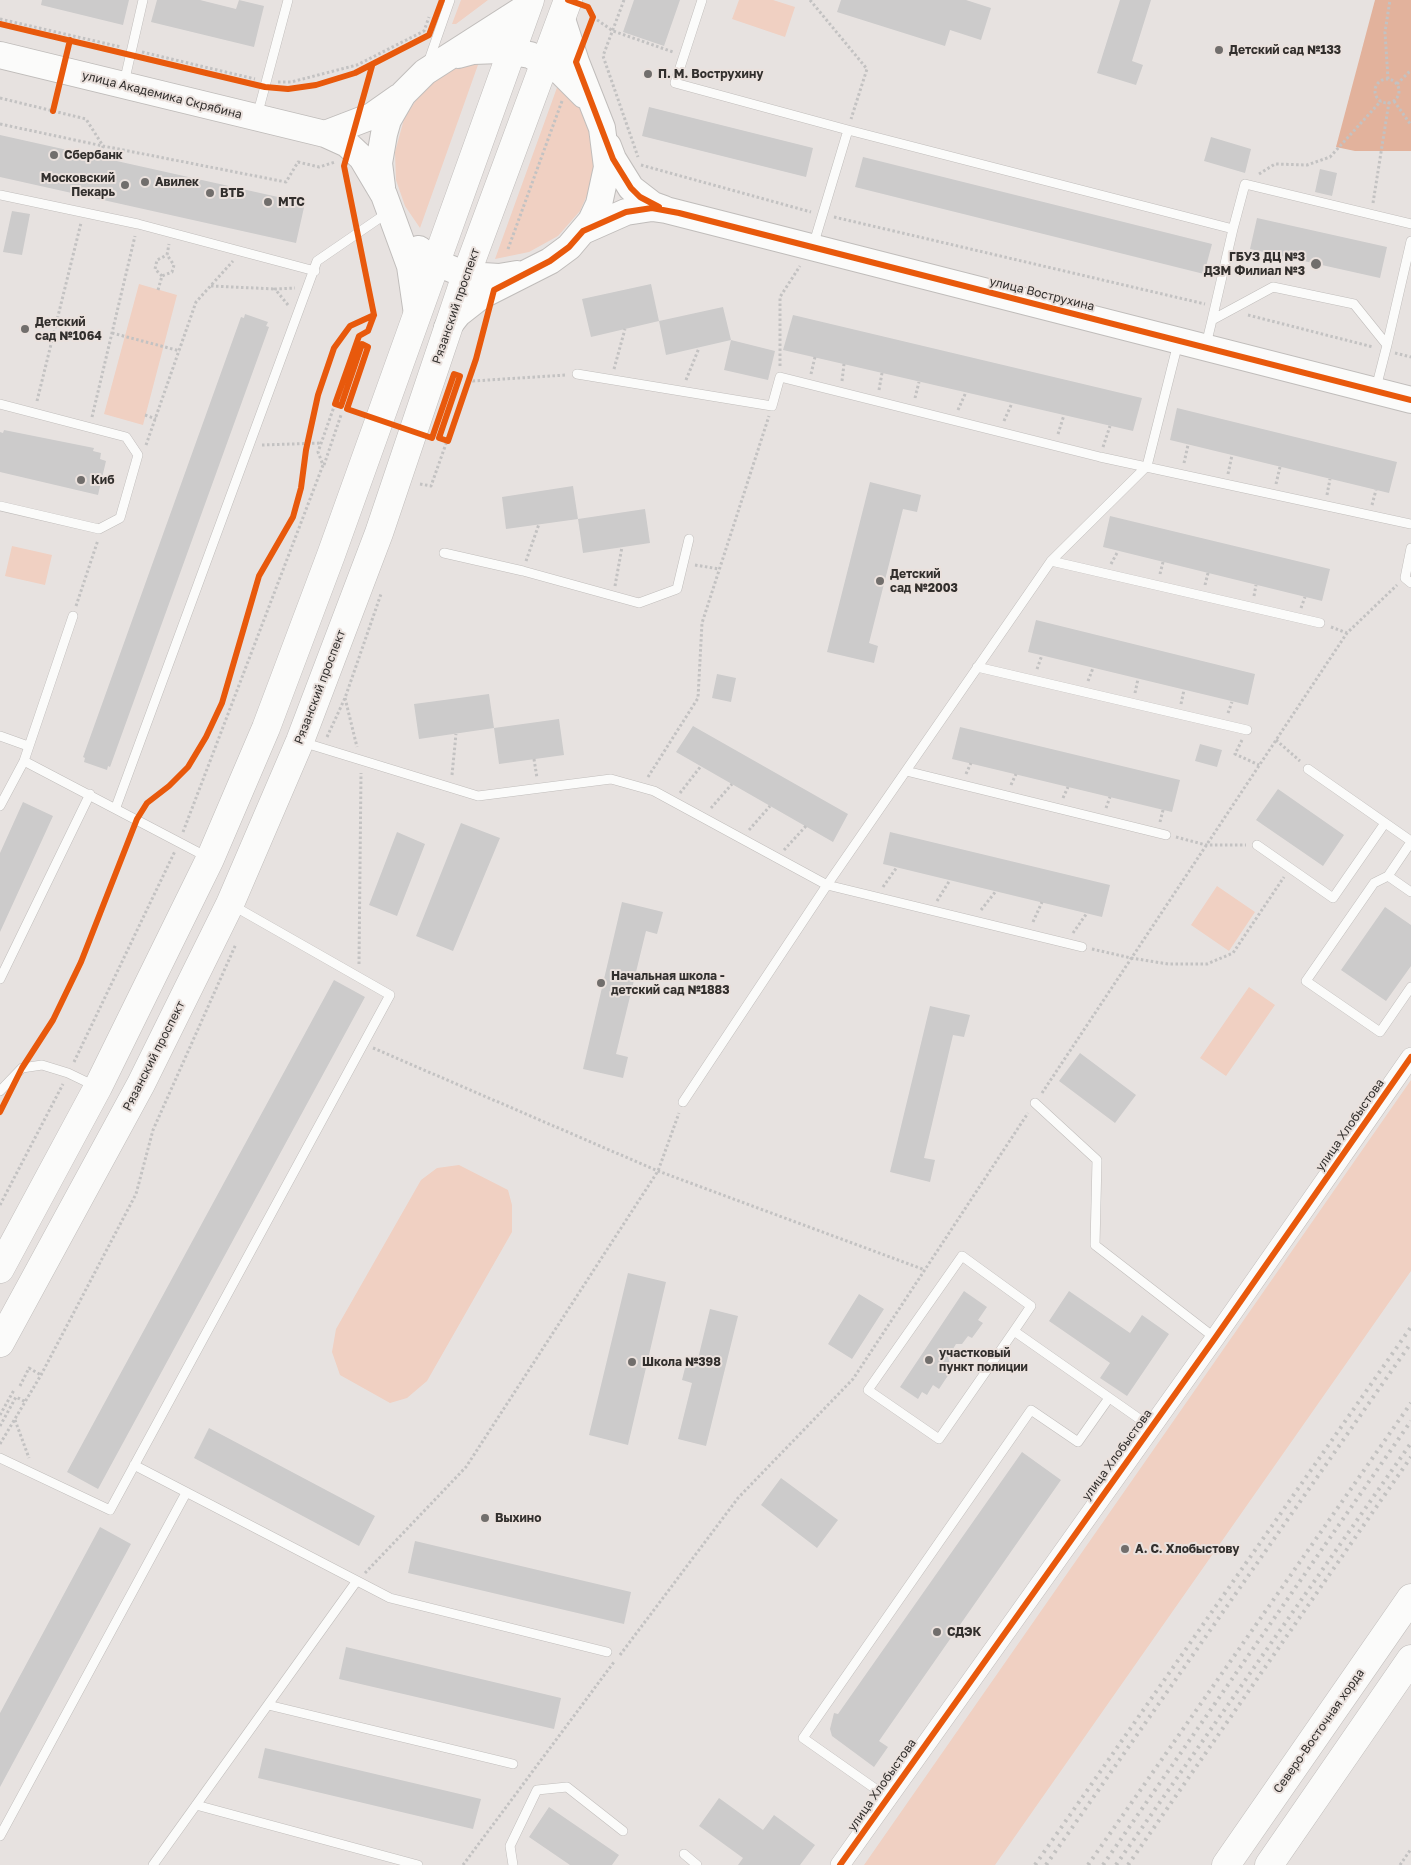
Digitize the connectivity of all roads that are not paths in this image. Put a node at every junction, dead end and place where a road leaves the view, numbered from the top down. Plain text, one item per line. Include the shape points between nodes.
1 (143, 0) edge
2 (288, 0) edge
3 (450, 0) edge
4 (702, 0) edge
5 (529, 3) edge
6 (565, 9) edge
7 (510, 51) junction
8 (0, 55) edge
9 (447, 58) junction
10 (545, 62) junction
11 (425, 72) junction
12 (123, 85) junction
13 (403, 94) junction
14 (257, 118) junction
15 (599, 120) junction
16 (848, 130) junction
17 (325, 134) junction
18 (0, 195) edge
19 (389, 210) junction
20 (666, 210) junction
21 (1411, 224) edge
22 (1233, 228) junction
23 (583, 232) junction
24 (1411, 241) edge
25 (807, 255) junction
26 (437, 263) junction
27 (533, 269) junction
28 (315, 271) junction
29 (466, 275) junction
30 (417, 314) junction
31 (1212, 320) junction
32 (447, 328) junction
33 (1179, 340) junction
34 (1205, 347) junction
35 (1386, 348) junction
36 (576, 374) road end
37 (1376, 391) junction
38 (1411, 400) edge
39 (0, 404) edge
40 (1147, 466) junction
41 (0, 506) edge
42 (1411, 524) edge
43 (689, 540) dead end
44 (1411, 548) edge
45 (444, 553) dead end
46 (1051, 561) junction
47 (1408, 580) edge
48 (73, 616) road end
49 (1320, 623) road end
50 (977, 668) junction
51 (1247, 730) road end
52 (0, 736) edge
53 (300, 741) junction
54 (28, 746) junction
55 (24, 760) junction
56 (1308, 769) road end
57 (906, 771) junction
58 (90, 794) junction
59 (0, 806) edge
60 (116, 807) junction
61 (1386, 823) junction
62 (1166, 835) road end
63 (1411, 842) edge
64 (1256, 845) road end
65 (210, 859) junction
66 (1388, 876) junction
67 (827, 885) junction
68 (1411, 892) edge
69 (230, 904) junction
70 (1082, 947) road end
71 (0, 979) edge
72 (1411, 987) edge
73 (1411, 1058) edge
74 (98, 1087) junction
75 (0, 1091) edge
76 (683, 1102) road end
77 (1035, 1103) road end
78 (0, 1269) edge
79 (1014, 1331) junction
80 (1215, 1338) junction
81 (0, 1343) edge
82 (1109, 1398) junction
83 (1151, 1427) junction
84 (0, 1458) edge
85 (134, 1465) junction
86 (186, 1493) junction
87 (356, 1582) junction
88 (1411, 1598) edge
89 (607, 1652) dead end
90 (1411, 1659) edge
91 (268, 1705) junction
92 (512, 1764) dead end
93 (887, 1797) junction
94 (196, 1805) junction
95 (623, 1831) dead end
96 (0, 1836) edge
97 (684, 1854) dead end
98 (153, 1865) edge
99 (418, 1865) edge
100 (514, 1865) edge
101 (697, 1865) edge
102 (840, 1865) edge
103 (1226, 1865) edge
104 (1269, 1865) edge

1 - 12 lane
2 - 14 lane
3 - 11 lane
4 - 16 lane via 675,82
5 - 7 main road
5 - 9 main road
6 - 10 main road, Рязанский проспект
6 - 15 main road
7 - 9 main road via 486,50
7 - 10 main road
7 - 26 main road
8 - 12 main road, улица Академика Скрябина
9 - 11 main road
10 - 15 main road via 569,78
10 - 29 main road, Рязанский проспект
11 - 13 main road
12 - 14 main road, улица Академика Скрябина
13 - 17 main road via 372,116
13 - 19 main road via 388,120 381,149 380,179
14 - 17 main road, улица Академика Скрябина
15 - 20 main road, улица Вострухина via 613,159 630,188
15 - 23 main road via 606,167 604,186 599,204
16 - 22 lane
16 - 25 lane
17 - 19 main road, улица Академика Скрябина via 347,156 362,158
18 - 28 lane via 138,224
19 - 26 main road via 410,242
19 - 28 lane via 318,261
19 - 30 main road via 410,266
20 - 23 main road, улица Вострухина via 652,208 626,212
20 - 25 main road, улица Вострухина
21 - 22 lane via 1245,184
22 - 31 lane
23 - 27 main road via 569,247
24 - 35 lane
25 - 33 main road, улица Вострухина
26 - 29 main road
26 - 30 main road
27 - 29 main road via 499,277
27 - 32 main road via 481,296 458,314
28 - 60 lane
29 - 32 main road, Рязанский проспект
30 - 65 main road via 266,728
31 - 34 lane
31 - 35 lane via 1273,288 1354,304
32 - 53 main road, Рязанский проспект via 379,533
33 - 34 main road, улица Вострухина
33 - 40 lane
34 - 37 main road, улица Вострухина
35 - 37 lane
36 - 40 lane via 772,406 780,377
37 - 38 main road, улица Вострухина
39 - 41 lane via 126,437 138,455 120,518 99,529
40 - 42 lane
40 - 46 lane
43 - 45 lane via 677,589 640,603
44 - 47 lane
46 - 49 lane
46 - 50 lane
48 - 54 lane
50 - 51 lane
50 - 57 lane
52 - 54 lane
53 - 67 lane via 478,796 611,779 654,791
53 - 69 main road, Рязанский проспект
54 - 55 lane
55 - 58 lane
55 - 59 lane
56 - 61 lane
57 - 62 lane
57 - 67 lane
58 - 60 lane
58 - 71 lane
60 - 65 lane
61 - 63 lane
61 - 64 lane via 1333,898
63 - 66 lane
65 - 74 main road
66 - 68 lane
66 - 72 lane via 1374,883 1306,981 1380,1032
67 - 70 lane
67 - 76 lane
69 - 81 main road, Рязанский проспект via 140,1084
69 - 85 lane via 390,995
73 - 80 street, улица Хлобыстова
74 - 75 lane via 42,1065 22,1068
74 - 78 main road
77 - 80 lane via 1097,1160 1095,1245
79 - 79 lane via 939,1439 868,1390 962,1256 1031,1306
79 - 82 lane
80 - 83 street, улица Хлобыстова
82 - 83 lane
82 - 93 lane via 1078,1442 1031,1410 803,1738
83 - 93 street, улица Хлобыстова
84 - 85 lane via 110,1510
85 - 86 lane
86 - 87 lane
86 - 96 lane
87 - 89 lane via 390,1598
87 - 91 lane
88 - 103 main road, Северо-Восточная хорда
90 - 104 main road
91 - 92 lane
91 - 94 lane
93 - 102 street, улица Хлобыстова
94 - 98 lane
94 - 99 lane
95 - 100 lane via 568,1787 537,1790 510,1846
97 - 101 lane

